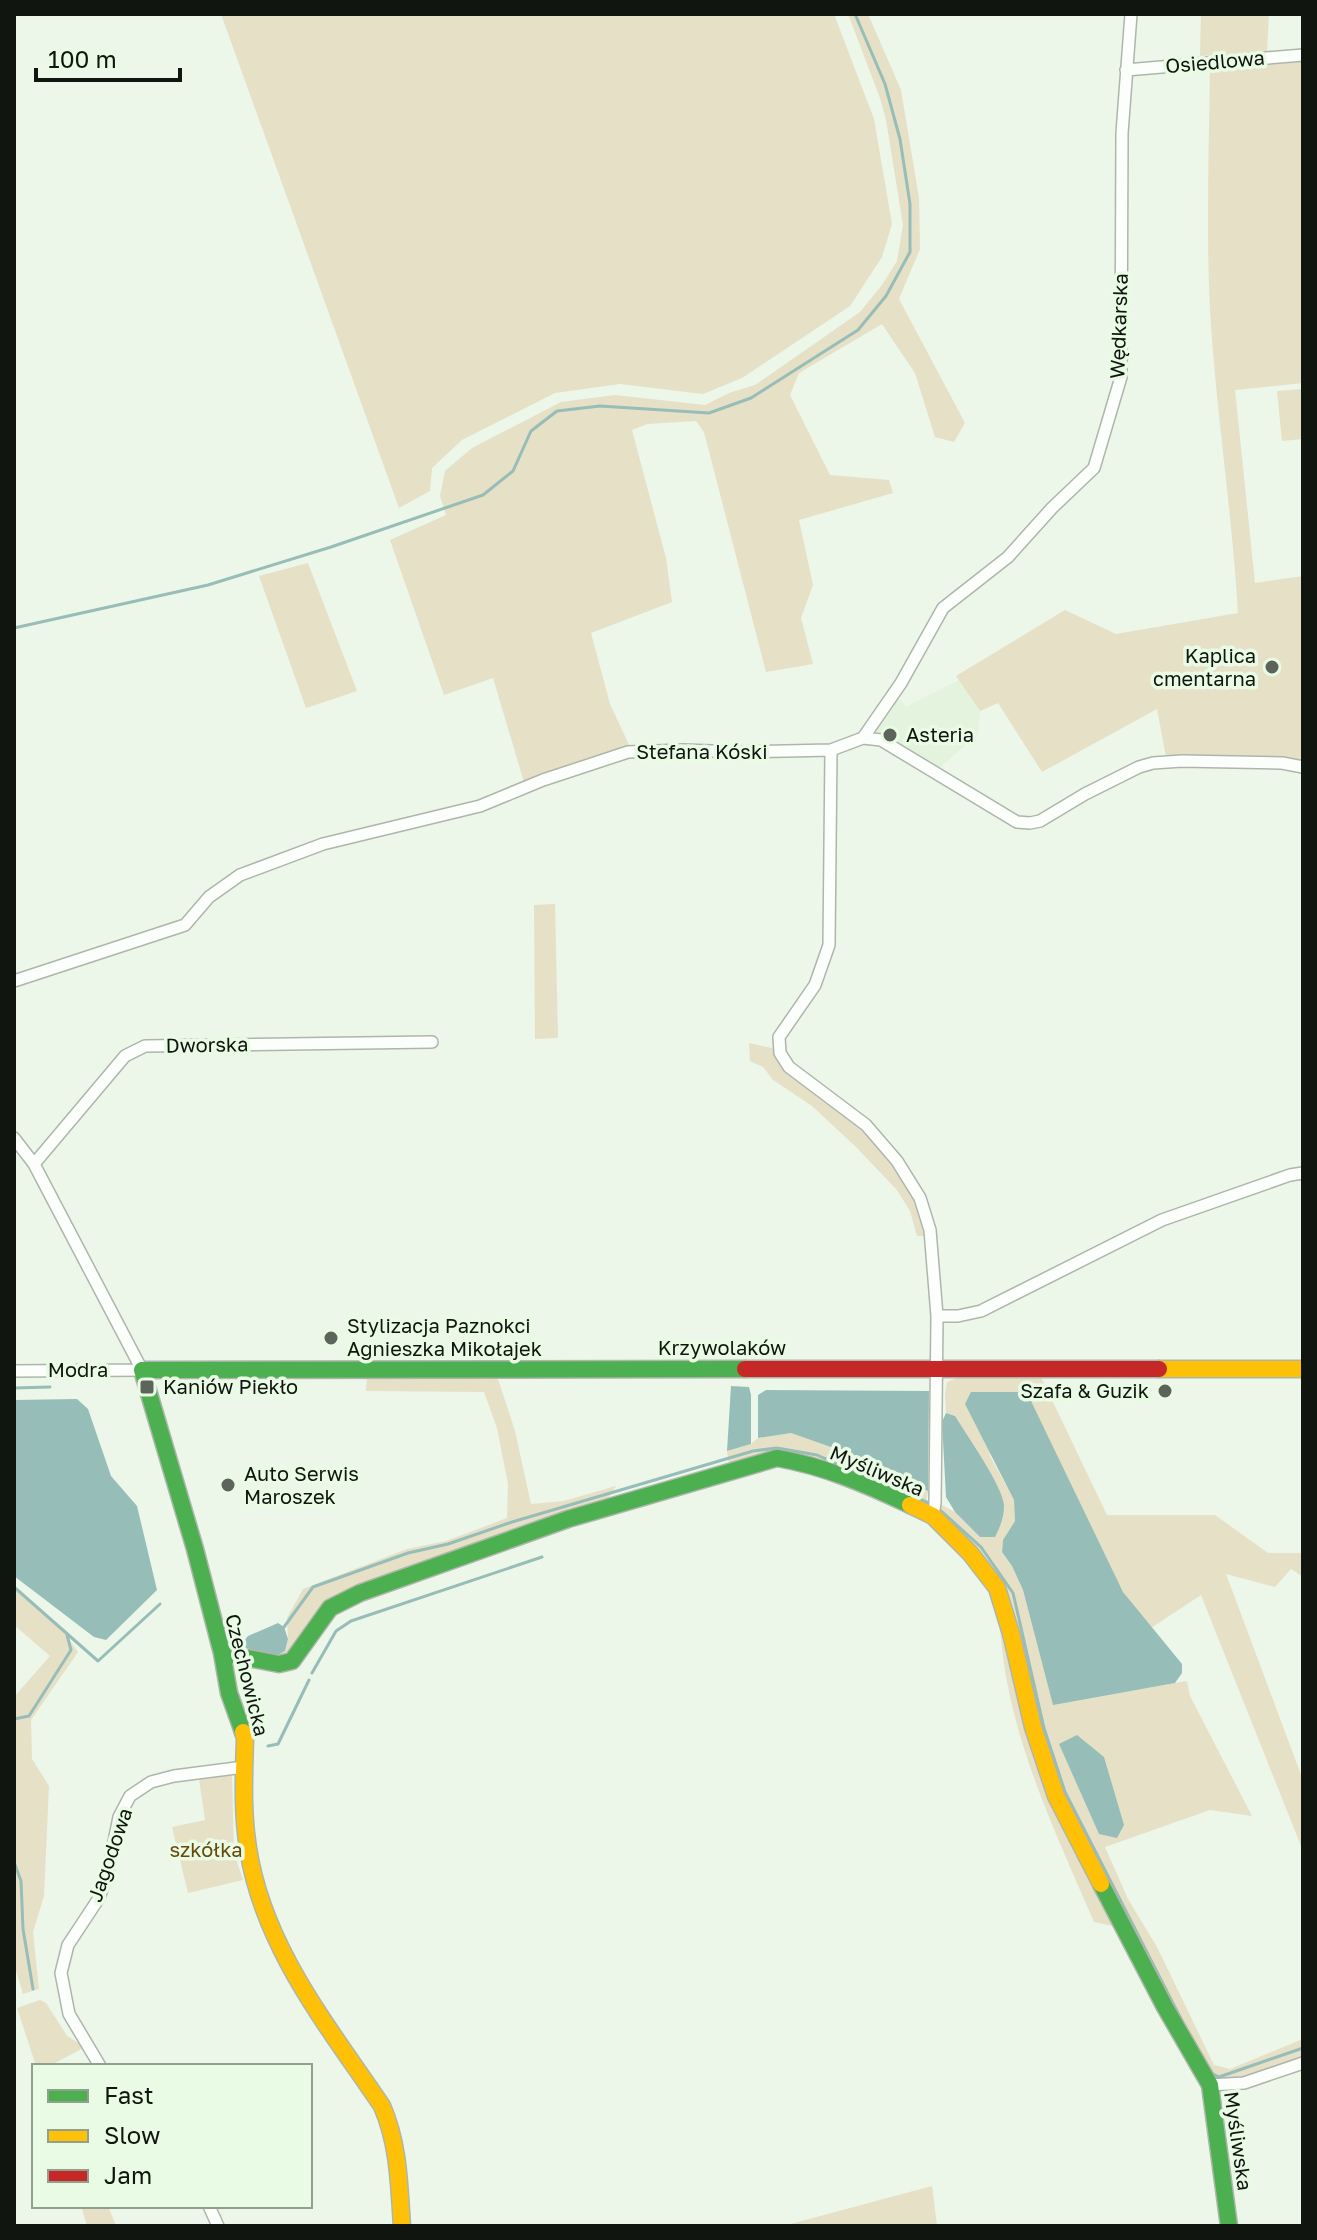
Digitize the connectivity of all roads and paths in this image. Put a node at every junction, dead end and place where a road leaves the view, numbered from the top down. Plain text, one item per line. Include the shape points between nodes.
1 (1131, 14) edge
2 (1303, 55) edge
3 (1126, 70) junction
4 (863, 738) junction
5 (831, 750) junction
6 (1303, 767) edge
7 (14, 981) edge
8 (432, 1042) dead end
9 (14, 1138) edge
10 (34, 1164) junction
11 (1303, 1173) edge
12 (937, 1316) junction
13 (938, 1368) junction
14 (1303, 1369) edge
15 (142, 1370) junction
16 (14, 1371) edge
17 (933, 1516) junction
18 (222, 1653) junction
19 (244, 1767) junction
20 (1303, 2063) edge
21 (99, 2064) edge
22 (1210, 2085) junction
23 (402, 2226) edge
24 (1229, 2226) edge

1 - 3 street, Wędkarska
2 - 3 street, Osiedlowa
3 - 4 street, Wędkarska via 1121,377 1094,468 1008,557 943,608
4 - 5 street, Stefana Kóski
4 - 6 street via 881,740 1017,822 1030,823 1153,763
5 - 7 street, Stefana Kóski via 628,752 480,806 323,844 240,875 209,897 185,925
5 - 12 street via 829,945 815,985 779,1037 780,1053 789,1067 866,1125 920,1198 930,1230
8 - 10 street, Dworska via 145,1046 125,1056
9 - 10 street, Czechowicka
10 - 15 street, Czechowicka
11 - 12 street via 1162,1220 981,1311
12 - 13 street
13 - 14 street, Krzywolaków
13 - 15 street, Krzywolaków
13 - 17 street
15 - 16 street, Modra
15 - 18 street, Czechowicka
17 - 18 street, Myśliwska via 876,1489 777,1458 568,1519 360,1593 330,1608 292,1661 279,1664
17 - 22 street, Myśliwska via 997,1588 1056,1796
18 - 19 street, Czechowicka via 245,1738
19 - 21 street, Jagodowa via 151,1782 130,1796 119,1817 99,1898 68,1945 61,1973 69,2014
19 - 23 street, Czechowicka via 248,1851 261,1901 293,1974 390,2121
20 - 22 street via 1244,2083
22 - 24 street, Myśliwska

